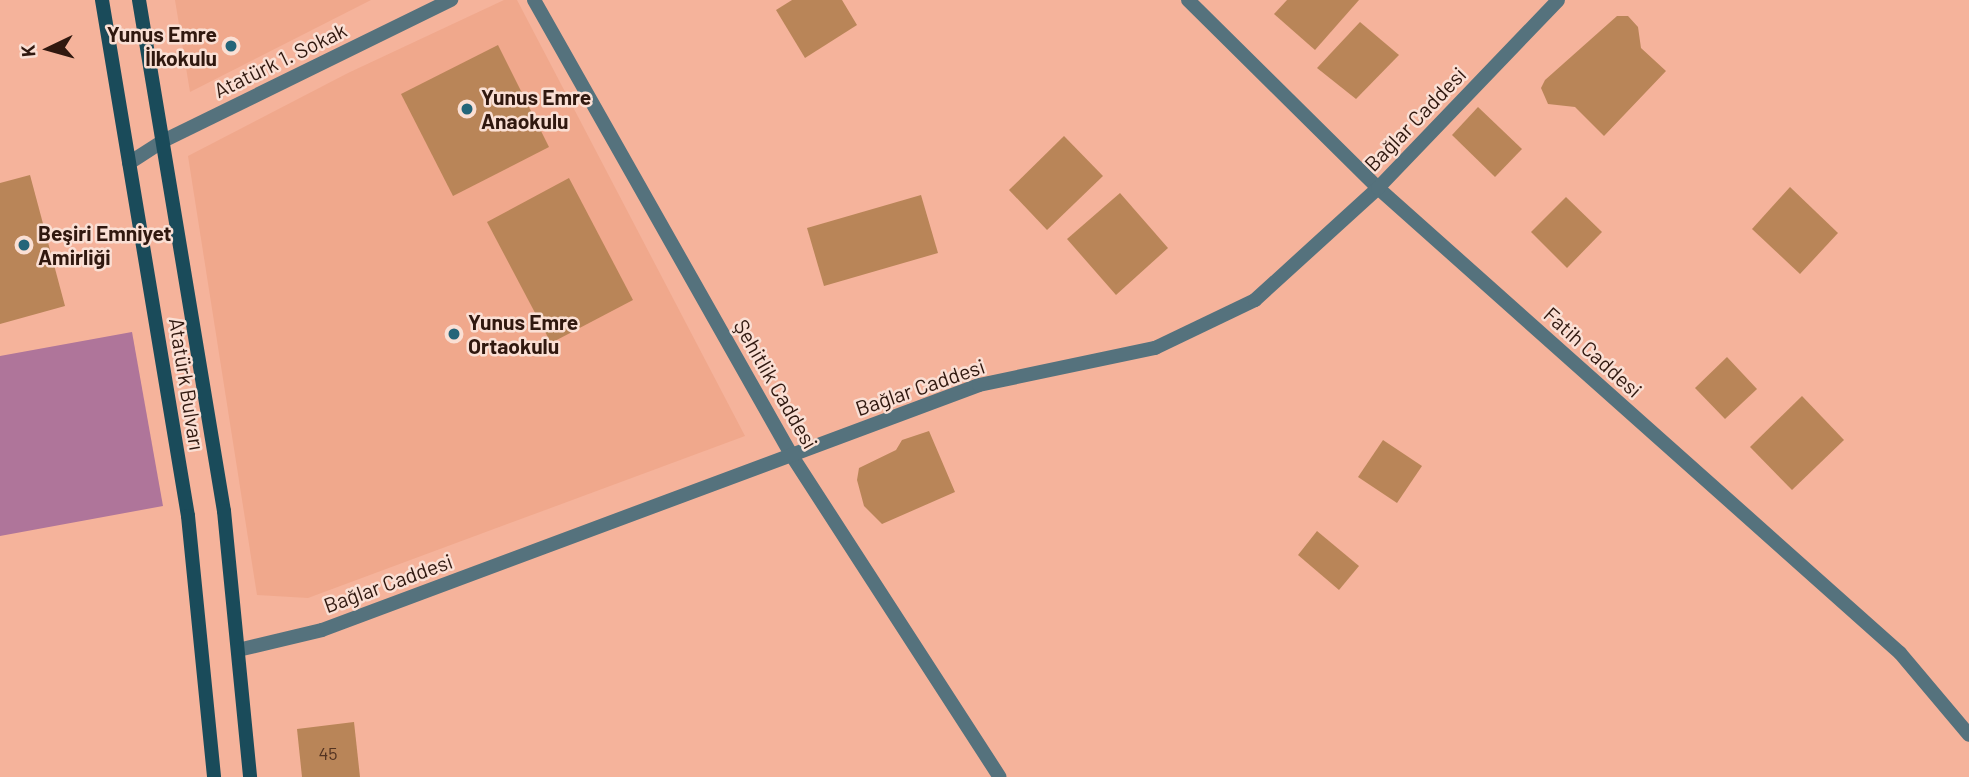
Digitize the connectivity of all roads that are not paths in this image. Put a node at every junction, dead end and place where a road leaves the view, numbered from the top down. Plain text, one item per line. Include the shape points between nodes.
1 (102, 0) edge
2 (139, 0) edge
3 (451, 0) edge
4 (534, 0) edge
5 (1188, 0) edge
6 (1558, 0) edge
7 (163, 141) junction
8 (129, 163) junction
9 (1378, 188) junction
10 (792, 456) junction
11 (238, 650) junction
12 (1969, 735) edge
13 (214, 777) edge
14 (250, 777) edge
15 (1000, 777) edge

1 - 8 main road, Atatürk Bulvarı
2 - 7 main road, Atatürk Bulvarı
3 - 7 street, Atatürk 1. Sokak
4 - 10 street, Şehitlik Caddesi
5 - 9 street, Fatih Caddesi
6 - 9 street, Bağlar Caddesi
7 - 8 street, Atatürk 1. Sokak
7 - 11 main road, Atatürk Bulvarı via 224,511
8 - 13 main road, Atatürk Bulvarı via 188,516
9 - 10 street, Bağlar Caddesi via 1255,300 1156,348 979,385
9 - 12 street, Fatih Caddesi via 1900,653
10 - 11 street, Bağlar Caddesi via 322,630
10 - 15 street, Şehitlik Caddesi
11 - 14 main road, Atatürk Bulvarı

